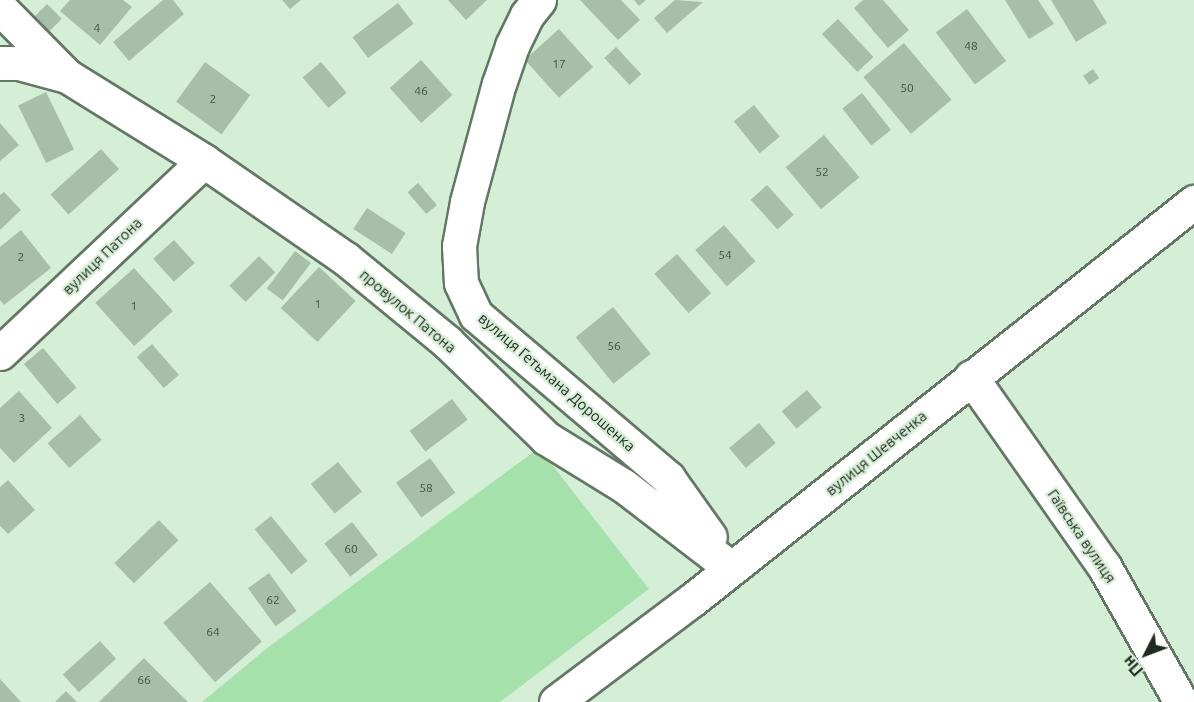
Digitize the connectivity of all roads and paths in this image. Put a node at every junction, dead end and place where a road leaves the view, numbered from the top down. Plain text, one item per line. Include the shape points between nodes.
1 (539, 0) edge
2 (0, 8) edge
3 (0, 63) edge
4 (67, 76) junction
5 (204, 161) junction
6 (1194, 202) edge
7 (0, 353) edge
8 (971, 377) junction
9 (731, 568) junction
10 (556, 702) edge
11 (1181, 702) edge

1 - 9 street, вулиця Гетьмана Дорошенка via 527,15 499,82 461,235 461,283 476,315 668,478
2 - 4 street, провулок Патона
3 - 4 street, провулок Патона via 27,64
4 - 5 street, провулок Патона
5 - 7 street, вулиця Патона
5 - 9 street, провулок Патона via 355,267 447,342 546,438 624,486
6 - 8 street, вулиця Шевченка
8 - 9 street, вулиця Шевченка
8 - 11 street, Гаївська вулиця via 1104,566
9 - 10 street, вулиця Шевченка

